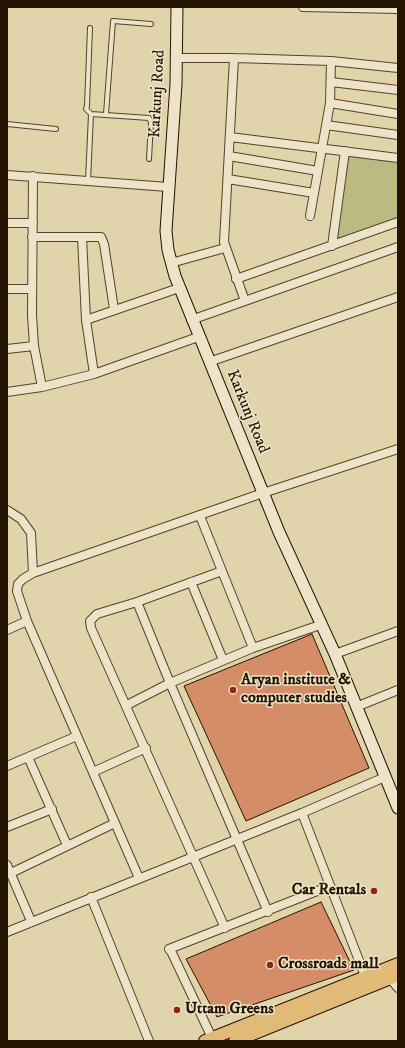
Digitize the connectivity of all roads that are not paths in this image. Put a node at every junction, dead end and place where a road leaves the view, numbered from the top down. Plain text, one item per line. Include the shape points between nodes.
1 (177, 7) edge
2 (303, 7) edge
3 (309, 7) edge
4 (398, 9) edge
5 (151, 24) dead end
6 (90, 28) dead end
7 (177, 58) junction
8 (234, 58) junction
9 (331, 61) junction
10 (398, 68) edge
11 (331, 82) junction
12 (398, 90) edge
13 (330, 103) junction
14 (91, 114) junction
15 (106, 114) junction
16 (398, 114) edge
17 (7, 124) edge
18 (326, 125) junction
19 (56, 129) dead end
20 (398, 135) edge
21 (230, 136) junction
22 (323, 148) junction
23 (345, 151) junction
24 (229, 156) junction
25 (398, 158) edge
26 (149, 159) dead end
27 (318, 171) junction
28 (7, 175) edge
29 (33, 176) junction
30 (228, 179) junction
31 (88, 181) junction
32 (168, 187) junction
33 (314, 193) junction
34 (310, 216) dead end
35 (398, 222) edge
36 (7, 223) edge
37 (32, 223) junction
38 (32, 237) junction
39 (82, 237) junction
40 (332, 246) junction
41 (398, 247) edge
42 (225, 248) junction
43 (171, 263) junction
44 (236, 279) junction
45 (179, 288) junction
46 (7, 289) edge
47 (32, 289) junction
48 (398, 297) edge
49 (244, 301) junction
50 (114, 310) junction
51 (86, 320) junction
52 (191, 320) junction
53 (198, 337) junction
54 (34, 346) junction
55 (7, 349) edge
56 (209, 362) junction
57 (94, 374) junction
58 (42, 387) junction
59 (7, 392) edge
60 (398, 449) edge
61 (263, 493) junction
62 (7, 510) edge
63 (200, 516) junction
64 (222, 571) junction
65 (33, 573) junction
66 (191, 582) junction
67 (137, 602) junction
68 (27, 621) junction
69 (320, 625) junction
70 (7, 630) edge
71 (398, 631) edge
72 (253, 648) junction
73 (335, 654) junction
74 (223, 660) junction
75 (170, 683) junction
76 (398, 690) edge
77 (127, 705) junction
78 (356, 707) junction
79 (77, 736) junction
80 (146, 748) junction
81 (28, 758) junction
82 (7, 766) edge
83 (93, 772) junction
84 (385, 777) junction
85 (398, 808) edge
86 (52, 809) junction
87 (302, 813) junction
88 (115, 824) junction
89 (7, 827) edge
90 (236, 838) junction
91 (67, 845) junction
92 (193, 857) junction
93 (9, 869) edge
94 (139, 878) junction
95 (330, 886) junction
96 (91, 897) junction
97 (268, 912) junction
98 (31, 921) junction
99 (225, 928) junction
100 (7, 932) edge
101 (398, 964) edge
102 (391, 974) edge
103 (365, 976) junction
104 (398, 988) edge
105 (209, 1040) edge
106 (149, 1041) edge
107 (235, 1041) edge

1 - 7 street, Karkunj Road
2 - 3 street
3 - 4 street
5 - 15 lane via 113,21
6 - 14 lane via 86,109
7 - 8 street
7 - 32 street, Karkunj Road
8 - 9 street
8 - 21 street
9 - 10 street
9 - 11 street
11 - 12 street
11 - 13 street
13 - 16 street
13 - 18 street
14 - 15 lane
14 - 31 lane
15 - 26 lane via 146,117 150,120
17 - 19 lane
18 - 20 street
18 - 22 street
21 - 22 street
21 - 24 street
22 - 23 street
22 - 27 street
23 - 25 street
23 - 40 street
24 - 27 street
24 - 30 street
27 - 33 street
28 - 29 street
29 - 31 street
29 - 37 street
30 - 33 street
30 - 42 street
31 - 32 street
32 - 43 street, Karkunj Road via 166,231
33 - 34 street
35 - 40 street
36 - 37 street
37 - 38 street
38 - 39 street
38 - 47 street
39 - 50 street via 96,236 103,239
39 - 51 street
40 - 44 street
41 - 49 street
42 - 43 street
42 - 44 street
43 - 45 street, Karkunj Road
44 - 49 street
45 - 50 street
45 - 52 street, Karkunj Road
46 - 47 street
47 - 54 street
48 - 56 street
49 - 52 street
50 - 51 street
51 - 57 street
52 - 53 street, Karkunj Road
53 - 56 street, Karkunj Road
53 - 57 street
54 - 55 street
54 - 58 street
56 - 61 street, Karkunj Road
57 - 58 street
58 - 59 street
60 - 61 street
61 - 63 street
61 - 69 street, Karkunj Road
62 - 65 street via 21,519 31,533
63 - 64 street
63 - 65 street
64 - 66 street
64 - 72 street
65 - 68 street via 18,584 17,592
66 - 67 street
66 - 74 street
67 - 75 street
67 - 77 street via 97,614 90,622
68 - 70 street
68 - 79 street
69 - 72 street
69 - 73 street, Karkunj Road
71 - 73 street
72 - 74 street
73 - 78 street, Karkunj Road
74 - 75 street
75 - 77 street
75 - 90 street
76 - 78 street
77 - 80 street
78 - 84 street, Karkunj Road
79 - 81 street
79 - 83 street
80 - 83 street
80 - 92 street
81 - 82 street
81 - 86 street
83 - 88 street
84 - 85 street, Karkunj Road
84 - 87 street
86 - 89 street
86 - 91 street
87 - 90 street
87 - 95 street
88 - 91 street
88 - 94 street
90 - 92 street
90 - 97 street
91 - 93 street
92 - 94 street
92 - 99 street
93 - 98 street
94 - 96 street
95 - 97 street
95 - 103 street
96 - 98 street
96 - 106 street
97 - 99 street
98 - 100 street
99 - 105 street via 169,949
101 - 102 main road
102 - 103 main road
102 - 104 street
102 - 107 main road
103 - 105 main road

